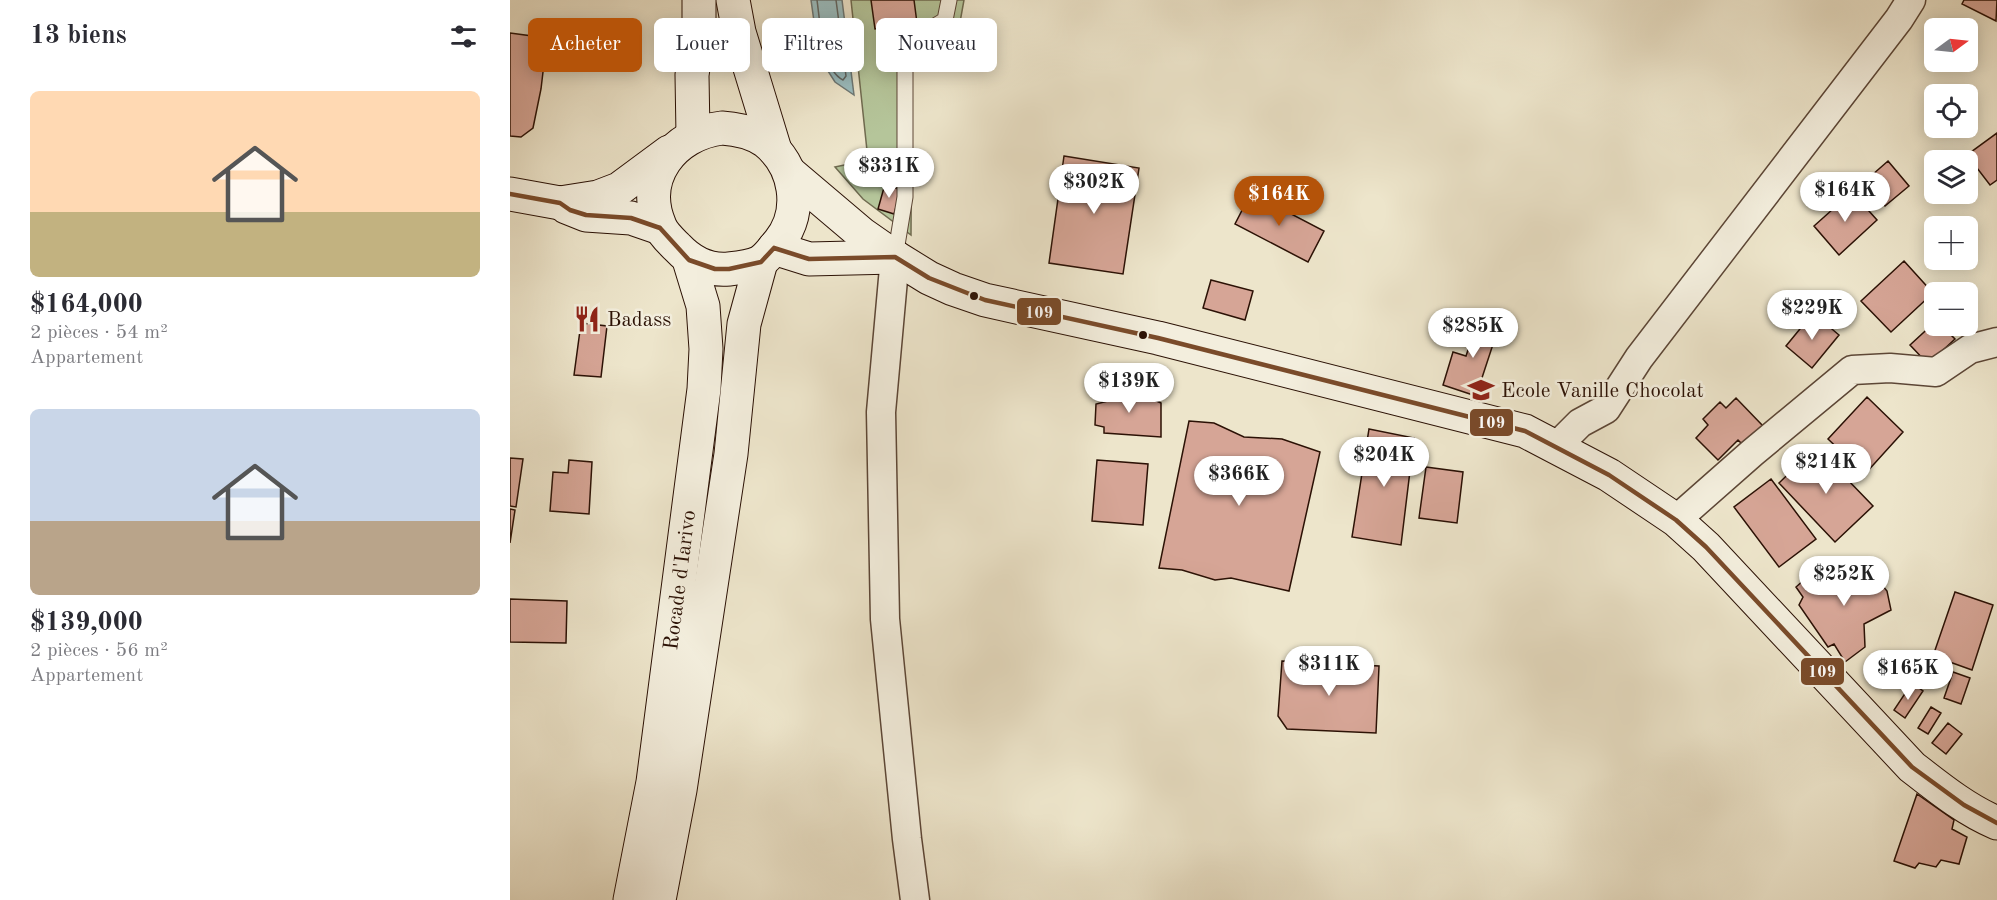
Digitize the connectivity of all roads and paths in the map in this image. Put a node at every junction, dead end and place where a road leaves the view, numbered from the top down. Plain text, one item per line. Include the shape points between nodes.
1 (699, 0) edge
2 (733, 0) edge
3 (949, 0) edge
4 (1911, 0) edge
5 (683, 142) junction
6 (782, 162) junction
7 (510, 194) edge
8 (560, 203) junction
9 (660, 228) junction
10 (767, 255) junction
11 (895, 257) junction
12 (689, 260) junction
13 (1997, 342) edge
14 (1556, 447) junction
15 (1676, 520) junction
16 (1997, 823) edge
17 (630, 900) edge
18 (659, 900) edge
19 (915, 900) edge

1 - 5 main road via 699,28
2 - 6 main road via 739,32
3 - 11 lane via 945,20 905,44 906,197
4 - 14 street via 1639,358 1606,409 1580,423
5 - 6 main road via 707,130 736,129 764,141
5 - 8 main road via 619,189
5 - 9 main road via 657,176 654,207
6 - 10 main road via 794,189 794,206 784,236
6 - 11 main road via 862,234
7 - 8 main road
8 - 9 main road via 586,215 631,218
9 - 12 main road
10 - 11 main road via 809,259
10 - 12 main road via 729,269 715,269
10 - 18 main road, Rocade d'Iarivo via 744,324 731,454 680,790
11 - 14 main road via 929,278 985,300 1158,338 1525,431
11 - 19 street via 881,412 885,619
12 - 17 main road, Rocade d'Iarivo via 703,306 704,389 653,782
13 - 15 street via 1970,349 1936,372 1852,370
14 - 15 main road via 1609,475
15 - 16 main road via 1706,547 1912,767

